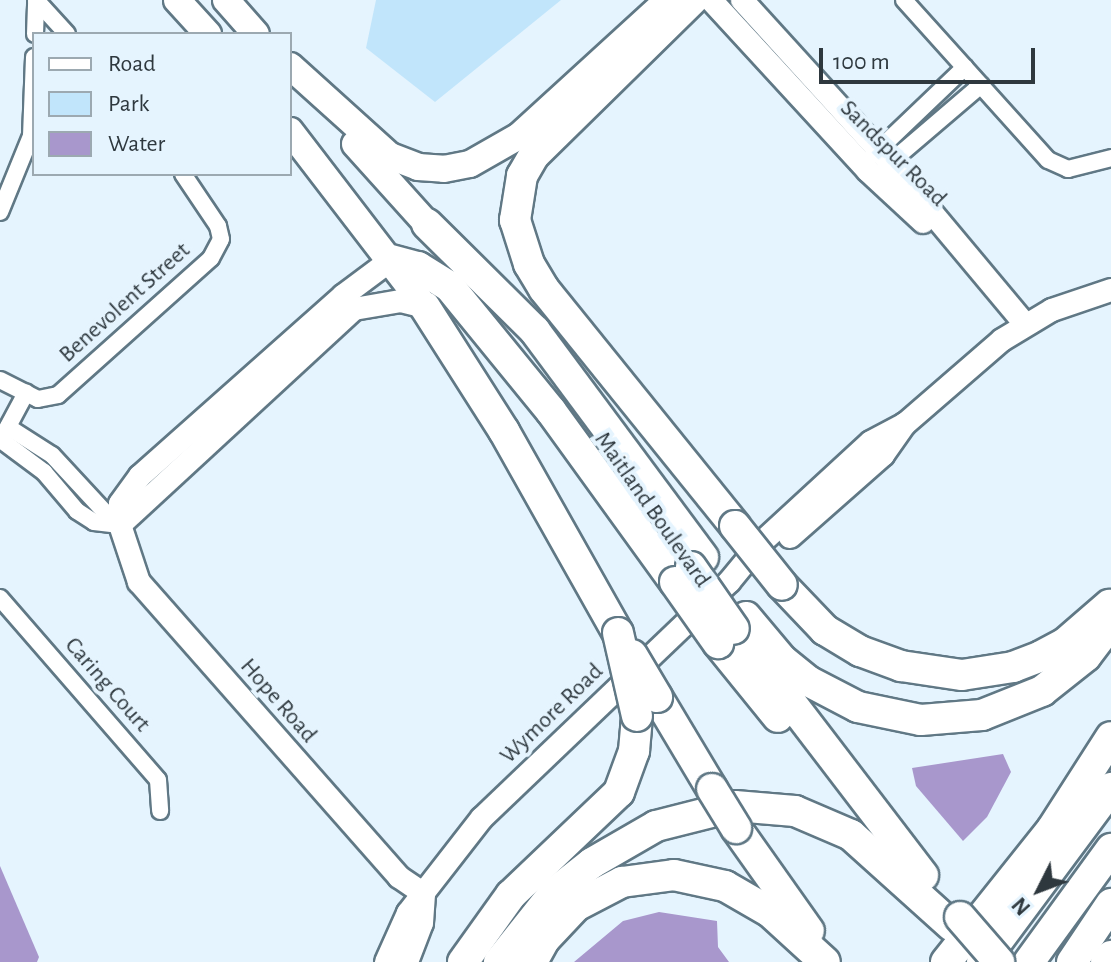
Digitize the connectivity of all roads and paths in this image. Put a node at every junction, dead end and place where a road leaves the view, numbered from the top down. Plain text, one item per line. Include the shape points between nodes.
1 (36, 0) edge
2 (177, 0) edge
3 (226, 0) edge
4 (668, 0) edge
5 (692, 0) edge
6 (711, 0) edge
7 (742, 0) edge
8 (904, 0) edge
9 (35, 32) edge
10 (65, 32) edge
11 (206, 32) edge
12 (255, 32) edge
13 (965, 67) junction
14 (292, 71) edge
15 (292, 71) edge
16 (981, 85) junction
17 (32, 110) edge
18 (911, 116) junction
19 (927, 133) junction
20 (292, 134) edge
21 (876, 148) junction
22 (1111, 158) edge
23 (892, 165) junction
24 (868, 171) junction
25 (184, 176) edge
26 (0, 212) edge
27 (427, 224) joint
28 (391, 260) junction
29 (977, 271) junction
30 (1111, 290) edge
31 (425, 307) junction
32 (1024, 323) junction
33 (0, 380) edge
34 (26, 393) junction
35 (3, 436) edge
36 (118, 524) junction
37 (690, 568) junction
38 (0, 598) edge
39 (1111, 604) edge
40 (1111, 623) edge
41 (733, 630) junction
42 (647, 706) junction
43 (1111, 737) edge
44 (1111, 788) edge
45 (160, 811) dead end
46 (1111, 849) edge
47 (424, 894) junction
48 (1111, 904) edge
49 (955, 921) junction
50 (1111, 956) edge
51 (386, 962) edge
52 (407, 962) edge
53 (463, 962) edge
54 (499, 962) edge
55 (532, 962) edge
56 (825, 962) edge
57 (832, 962) edge
58 (946, 962) edge
59 (982, 962) edge
60 (989, 962) edge
61 (999, 962) edge
62 (1029, 962) edge
63 (1072, 962) edge
64 (1106, 962) edge

1 - 9 street
1 - 10 street
2 - 11 main road
3 - 12 main road
4 - 14 main road via 519,136 470,164 444,169 418,167 390,156
5 - 39 highway, bridge via 534,155 522,176 515,220 529,264 544,289 782,585 825,630 860,651 901,666 962,675 1013,667 1064,644
6 - 24 main road, Sandspur Road
7 - 21 main road, Sandspur Road
8 - 13 street
13 - 16 street
13 - 18 street
15 - 27 main road, Maitland Boulevard
16 - 19 street
16 - 22 street via 1048,160 1068,169
17 - 26 street via 31,136
18 - 19 street
18 - 21 street
19 - 23 street
20 - 28 main road
21 - 23 main road, Sandspur Road
21 - 24 street
23 - 24 street
23 - 29 main road, Sandspur Road
24 - 29 main road, Sandspur Road
25 - 34 street, Benevolent Street via 218,226 219,248 58,395 48,399
27 - 37 highway, Maitland Boulevard via 561,383
28 - 31 main road
28 - 36 main road via 344,295 140,476 120,504
28 - 37 highway via 418,267 449,286
29 - 32 main road, Sandspur Road
30 - 32 main road, Wymore Road
31 - 36 main road via 401,301 354,309
31 - 42 highway, bridge via 504,431 618,633
32 - 47 main road, Wymore Road via 905,424 883,455 774,551 729,582 482,818
33 - 34 street
34 - 35 street
35 - 36 street via 52,455
36 - 47 main road, Hope Road via 139,582 399,877
37 - 41 highway, Maitland Boulevard, bridge
38 - 45 street, Caring Court via 158,780
40 - 41 highway via 1086,656 1042,691 982,715 921,720 858,707 808,681
41 - 49 highway, Maitland Boulevard
42 - 53 highway via 619,792 511,895
42 - 57 highway, bridge via 712,789
43 - 58 highway via 1052,829
44 - 59 highway
46 - 62 highway
47 - 51 main road, Wymore Road via 408,913
47 - 52 main road, Wymore Road via 422,923
48 - 63 highway
49 - 54 highway via 851,835 795,811 735,806 656,826 592,863 554,893
49 - 60 highway
49 - 61 highway, Maitland Boulevard, bridge
50 - 64 highway
55 - 56 highway via 576,906 622,882 674,875 725,886 770,912

